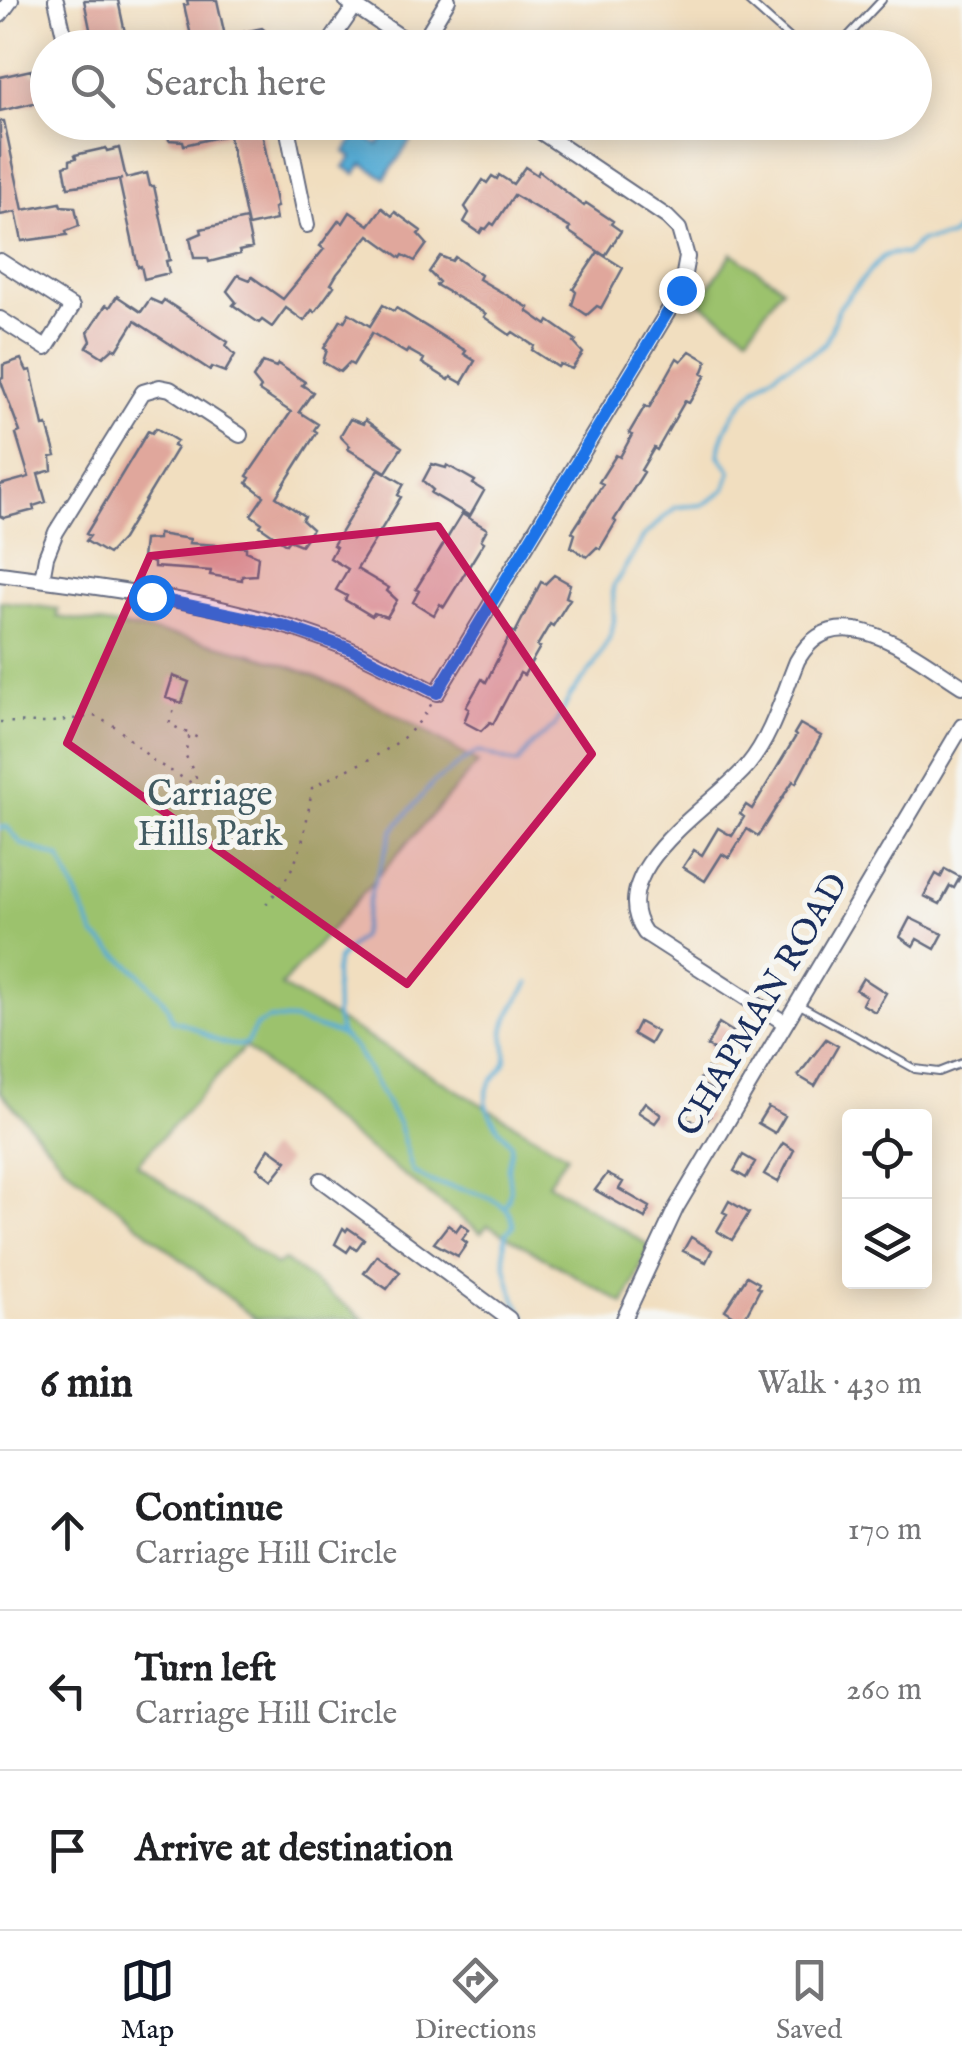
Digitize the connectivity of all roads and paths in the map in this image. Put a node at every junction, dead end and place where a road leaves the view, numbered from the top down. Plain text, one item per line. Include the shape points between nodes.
1 (11, 0) edge
2 (56, 0) edge
3 (448, 0) edge
4 (748, 0) edge
5 (882, 0) edge
6 (351, 3) edge
7 (0, 15) edge
8 (62, 30) edge
9 (336, 30) edge
10 (391, 30) edge
11 (429, 30) edge
12 (782, 30) edge
13 (853, 30) edge
14 (290, 140) edge
15 (553, 140) edge
16 (308, 225) dead end
17 (0, 261) edge
18 (0, 318) edge
19 (240, 435) dead end
20 (0, 574) edge
21 (42, 580) junction
22 (962, 686) edge
23 (437, 693) junction
24 (177, 701) dead end
25 (0, 722) edge
26 (962, 726) edge
27 (190, 733) junction
28 (198, 738) dead end
29 (266, 904) dead end
30 (797, 1003) junction
31 (785, 1023) junction
32 (962, 1063) edge
33 (322, 1180) dead end
34 (509, 1319) edge
35 (624, 1319) edge

1 - 7 street
2 - 8 street
3 - 11 street
4 - 12 lane
5 - 13 lane
6 - 9 street
6 - 10 street
14 - 16 street
15 - 23 street via 667,217 684,241 686,272
17 - 18 street via 72,307 46,348
19 - 21 street via 170,389 143,392 56,532
20 - 21 street
21 - 23 street via 281,625 348,648
22 - 31 street via 868,631 815,638 797,661 749,764 660,848 638,878 636,914 644,932
23 - 29 path via 403,741 312,788 294,869
24 - 27 path via 169,724
25 - 27 path via 94,716 192,783 196,777 185,754
26 - 30 street, CHAPMAN ROAD
27 - 28 path
30 - 31 street, CHAPMAN ROAD
30 - 32 lane via 915,1069 939,1072
31 - 35 street, CHAPMAN ROAD via 676,1208
33 - 34 street

